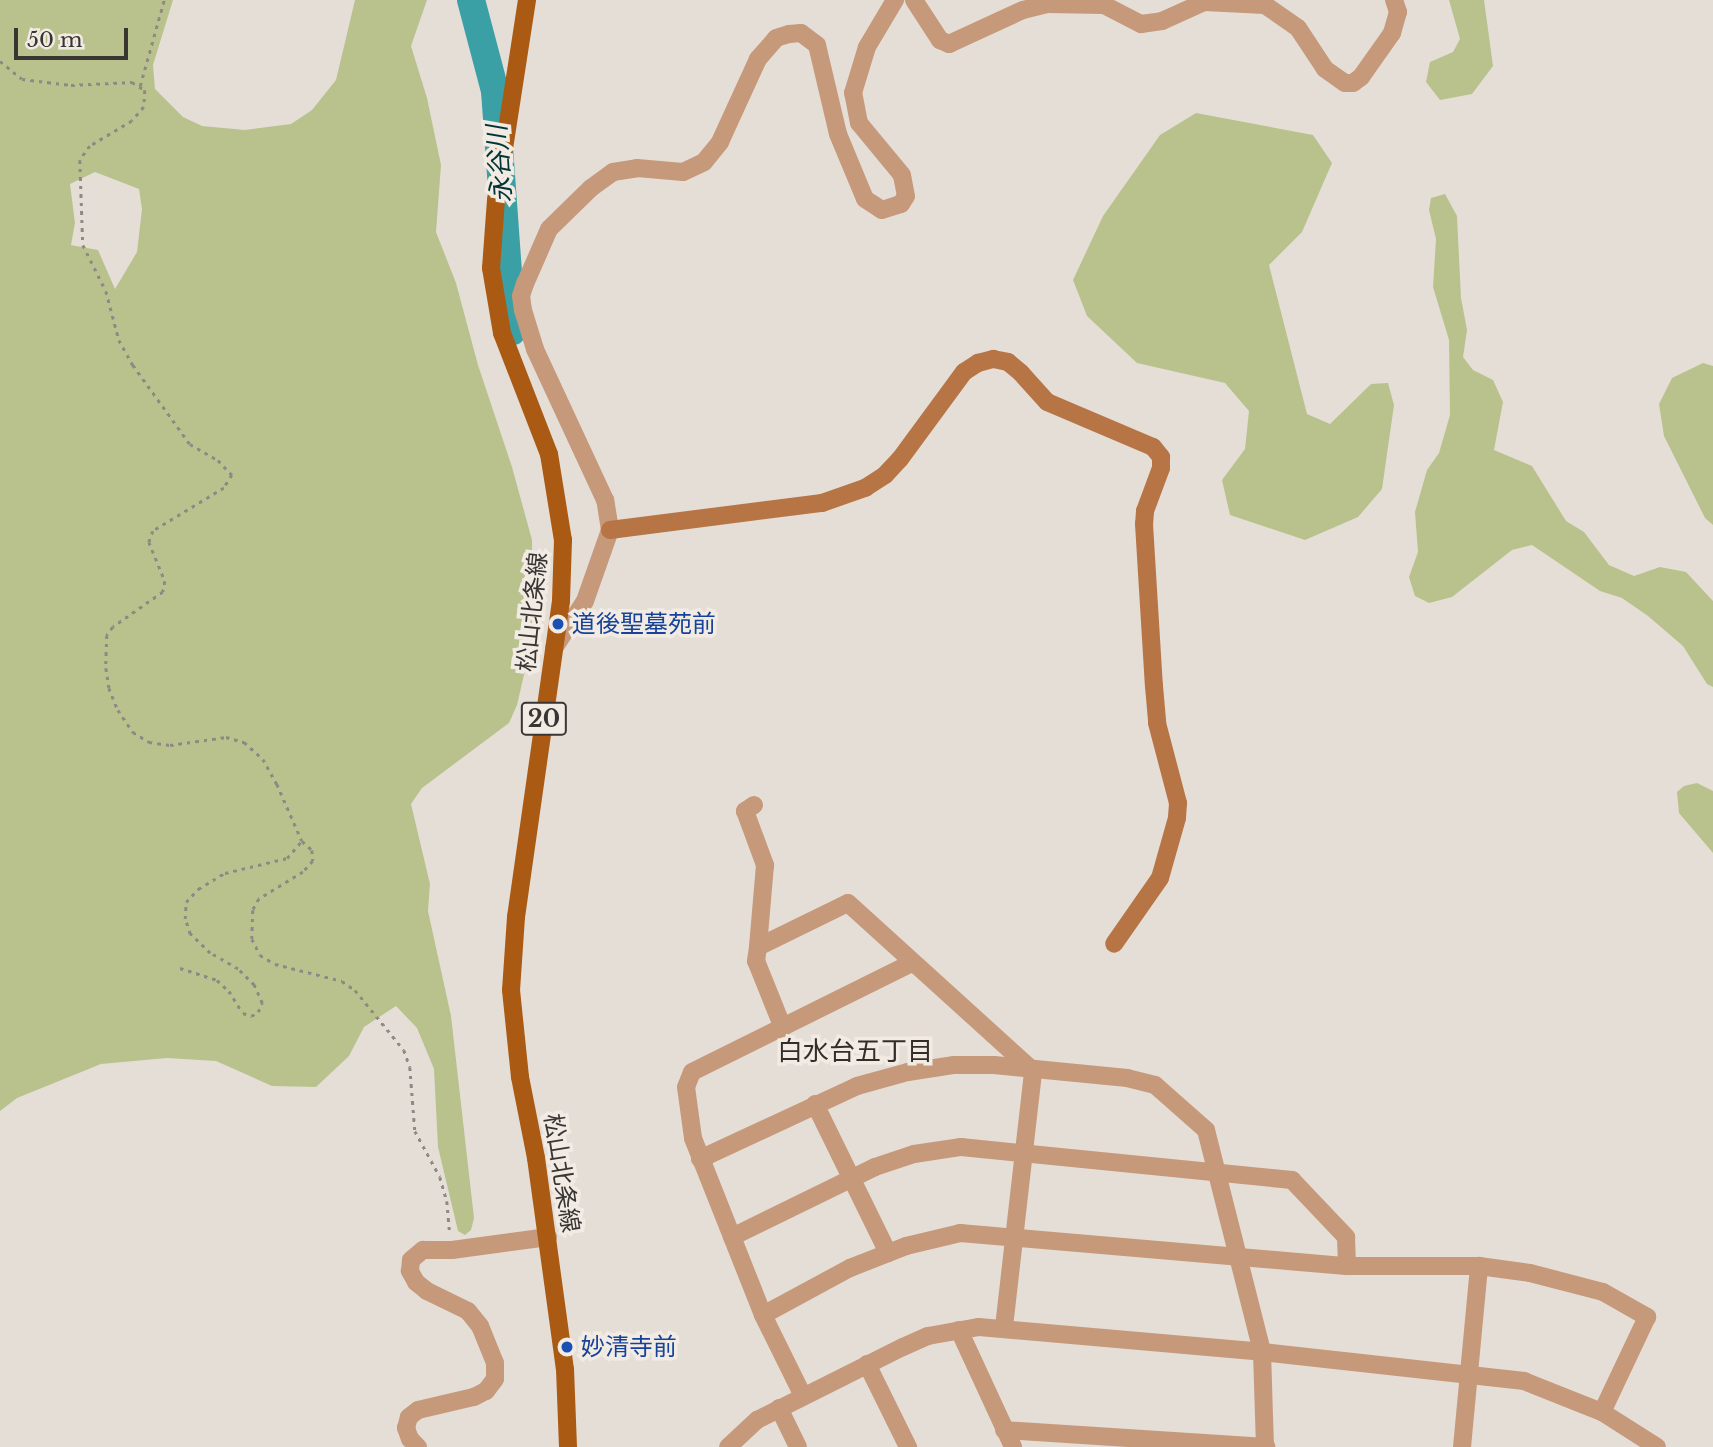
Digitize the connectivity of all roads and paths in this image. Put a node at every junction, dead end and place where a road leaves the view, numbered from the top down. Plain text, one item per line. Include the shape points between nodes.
1 (164, 0) edge
2 (527, 0) edge
3 (895, 0) edge
4 (914, 0) edge
5 (1394, 0) edge
6 (0, 61) edge
7 (140, 86) junction
8 (610, 530) junction
9 (554, 648) junction
10 (754, 806) dead end
11 (302, 841) junction
12 (1114, 944) dead end
13 (758, 947) junction
14 (912, 963) junction
15 (180, 968) dead end
16 (783, 1028) junction
17 (1033, 1071) junction
18 (815, 1104) junction
19 (1025, 1152) junction
20 (701, 1158) junction
21 (1215, 1170) junction
22 (851, 1178) junction
23 (1013, 1236) junction
24 (548, 1237) junction
25 (732, 1237) junction
26 (452, 1251) junction
27 (888, 1253) junction
28 (1241, 1258) junction
29 (1347, 1266) junction
30 (1479, 1266) junction
31 (763, 1315) junction
32 (1004, 1327) junction
33 (959, 1330) junction
34 (1262, 1352) junction
35 (867, 1364) junction
36 (1469, 1374) junction
37 (803, 1396) junction
38 (779, 1408) junction
39 (1602, 1412) junction
40 (1004, 1430) junction
41 (418, 1447) edge
42 (568, 1447) edge
43 (728, 1447) edge
44 (798, 1447) edge
45 (908, 1447) edge
46 (1013, 1447) edge
47 (1265, 1447) edge
48 (1462, 1447) edge
49 (1657, 1447) edge

1 - 7 path
2 - 9 main road, 松山北条線 / 20 via 496,200 491,268 502,333 539,424 557,494 564,570
3 - 8 street via 867,47 853,93 859,123 902,175 906,196 901,204 882,210 865,199 838,134 822,57 810,37 801,33 776,38 766,46 720,142 704,162 683,172 637,168 613,172 549,229 525,284 523,310 534,349 605,499
4 - 5 street via 940,40 948,44 1023,10 1048,4 1104,5 1141,24 1204,2 1265,5 1297,28 1325,69 1345,83 1361,77 1392,33 1398,12
6 - 7 path via 22,79 71,85 132,82
7 - 11 path via 147,98 144,107 132,121 90,146 80,160 83,245 106,291 119,340 133,365 190,444 218,460 232,475 224,488 153,531 149,542 166,581 163,592 107,635 109,688 133,732 149,742 226,737 244,742 263,759 278,784
8 - 9 street via 585,601
8 - 12 street via 821,503 864,488 900,459 964,372 993,359 1008,362 1046,402 1153,447 1161,457 1161,468 1144,524 1152,659 1157,723 1178,803 1177,818 1160,878
9 - 24 main road, 松山北条線 / 20 via 516,917 511,990 520,1077
10 - 13 street via 744,811 765,865
11 - 15 path via 287,858 225,873 186,902 190,934 254,985 262,1003 258,1012 251,1016 243,1013 217,980
11 - 26 path via 312,850 313,861 259,899 253,910 252,939 260,954 275,964 342,981 355,990 404,1050 410,1067 415,1131 440,1177
13 - 14 street via 848,903
13 - 16 street via 756,961
14 - 16 street
14 - 17 street
16 - 20 street via 692,1072 686,1087 693,1138
17 - 18 street via 954,1065 857,1086
17 - 19 street
17 - 21 street via 1127,1078 1155,1085 1206,1130
18 - 20 street
18 - 22 street
19 - 21 street
19 - 22 street via 961,1147 914,1154
19 - 23 street
20 - 25 street
21 - 28 street
21 - 29 street via 1292,1180 1346,1237
22 - 25 street
22 - 27 street
23 - 27 street via 960,1233
23 - 28 street
23 - 32 street
24 - 26 street
24 - 42 main road, 松山北条線 / 20 via 565,1369
25 - 31 street
26 - 41 street via 423,1250 411,1260 410,1271 428,1291 468,1311 481,1326 495,1363 495,1378 486,1391 474,1397 418,1410 409,1417 410,1439
27 - 31 street
28 - 29 street
28 - 34 street
29 - 30 street
30 - 36 street
30 - 39 street via 1530,1273 1604,1292 1647,1317
31 - 37 street
32 - 33 street
32 - 34 street
33 - 35 street via 928,1336
33 - 40 street
34 - 36 street
34 - 47 street
35 - 37 street
35 - 45 street
36 - 39 street via 1524,1381
36 - 48 street
37 - 38 street
38 - 43 street via 757,1420
38 - 44 street
39 - 49 street
40 - 46 street
40 - 47 street

